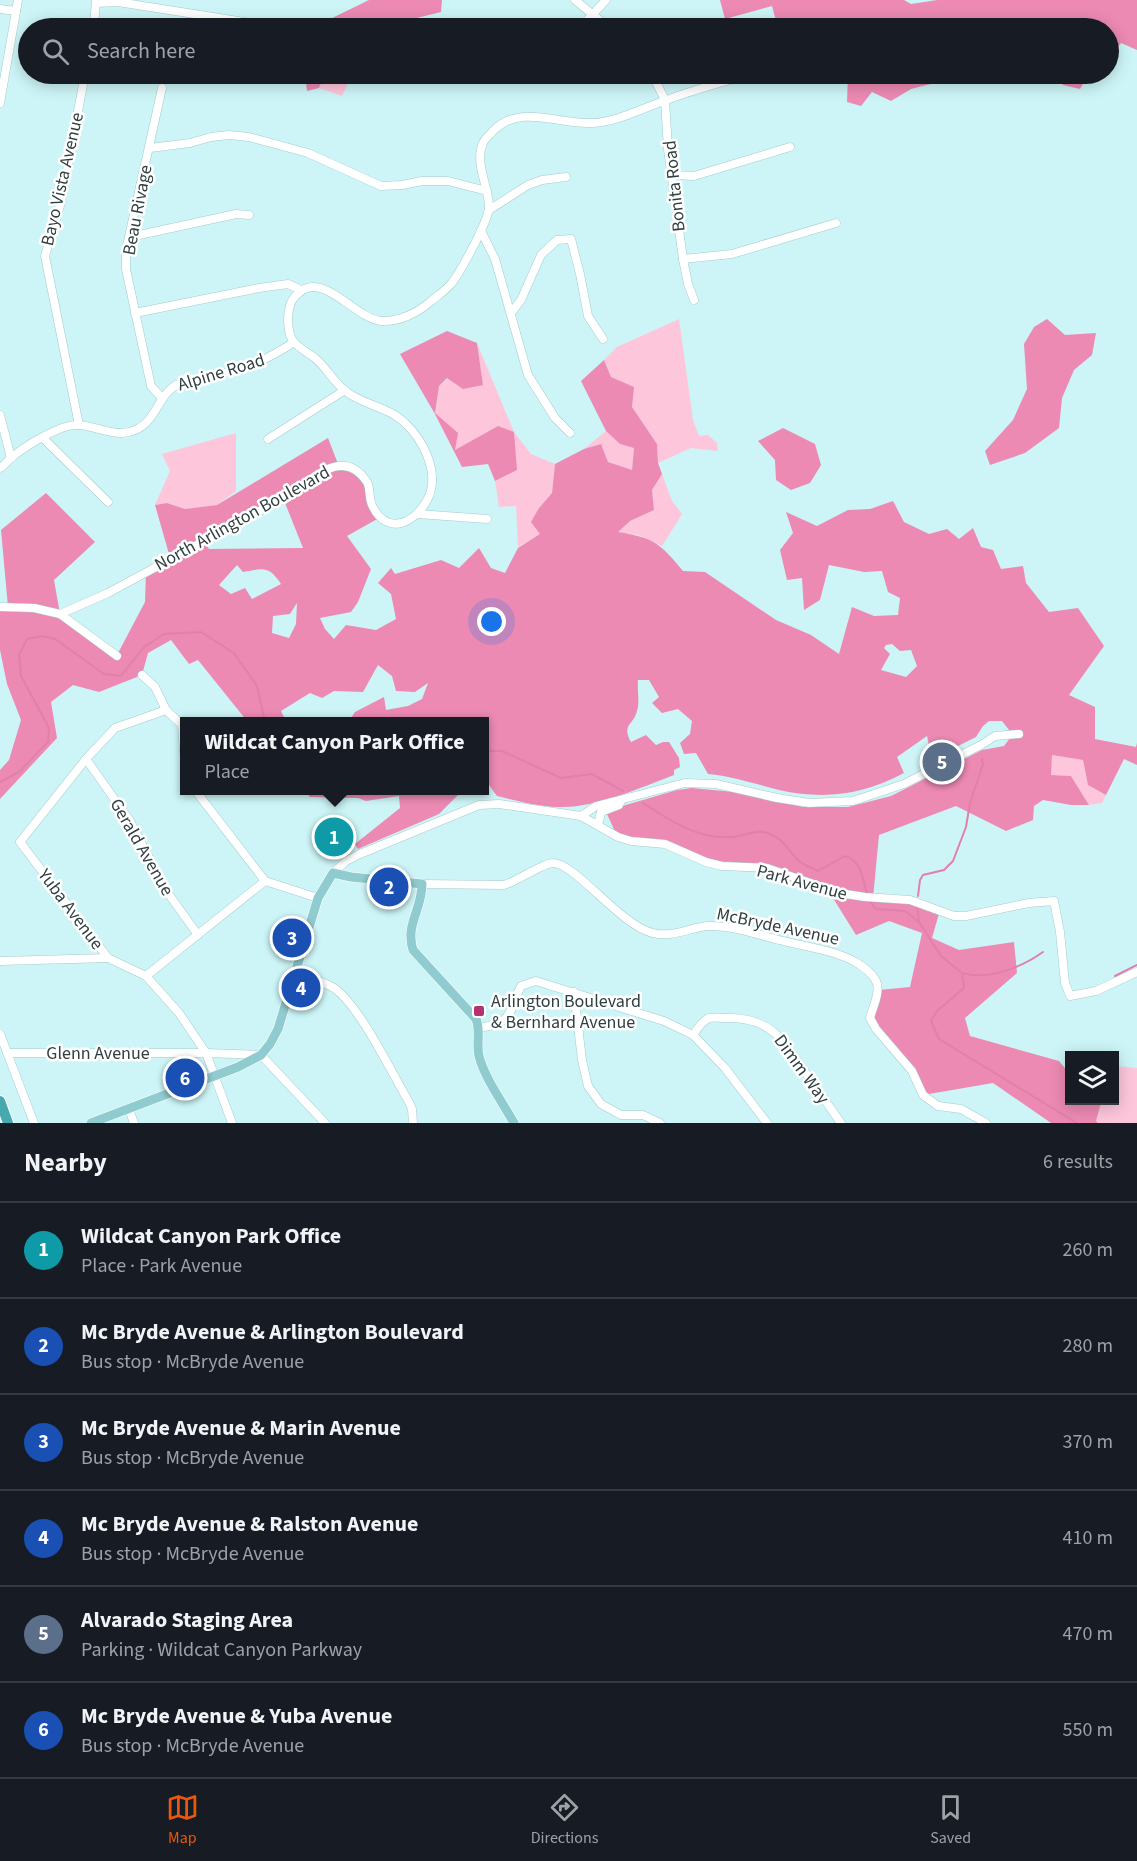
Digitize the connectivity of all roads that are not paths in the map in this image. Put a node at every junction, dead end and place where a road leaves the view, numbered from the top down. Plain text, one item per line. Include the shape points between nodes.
1 (18, 0) edge
2 (575, 0) edge
3 (606, 0) edge
4 (96, 1) edge
5 (0, 9) edge
6 (16, 11) junction
7 (592, 14) junction
8 (95, 18) edge
9 (217, 18) edge
10 (589, 18) edge
11 (597, 18) edge
12 (83, 84) edge
13 (657, 84) edge
14 (719, 84) edge
15 (162, 88) dead end
16 (665, 100) junction
17 (0, 103) edge
18 (790, 147) dead end
19 (150, 148) junction
20 (673, 175) junction
21 (566, 177) dead end
22 (487, 191) junction
23 (489, 210) junction
24 (249, 215) dead end
25 (836, 223) dead end
26 (481, 231) junction
27 (130, 237) junction
28 (683, 259) junction
29 (301, 290) junction
30 (694, 300) dead end
31 (135, 313) junction
32 (511, 313) junction
33 (603, 339) dead end
34 (294, 342) junction
35 (345, 390) junction
36 (162, 398) junction
37 (0, 415) edge
38 (79, 425) junction
39 (570, 433) dead end
40 (43, 438) junction
41 (268, 438) dead end
42 (11, 458) junction
43 (0, 468) edge
44 (108, 502) dead end
45 (418, 514) junction
46 (487, 519) dead end
47 (0, 607) edge
48 (60, 614) junction
49 (117, 656) dead end
50 (142, 675) dead end
51 (166, 710) junction
52 (180, 723) edge
53 (1019, 734) dead end
54 (86, 759) junction
55 (199, 795) edge
56 (600, 809) junction
57 (581, 816) junction
58 (598, 825) junction
59 (333, 873) junction
60 (265, 881) junction
61 (422, 884) junction
62 (318, 898) junction
63 (198, 935) junction
64 (108, 958) junction
65 (0, 961) edge
66 (1137, 972) edge
67 (294, 973) junction
68 (146, 976) junction
69 (574, 992) junction
70 (480, 1028) junction
71 (0, 1034) edge
72 (693, 1035) junction
73 (7, 1053) junction
74 (206, 1053) junction
75 (261, 1055) junction
76 (215, 1077) junction
77 (0, 1101) edge
78 (129, 1109) junction
79 (8, 1123) edge
80 (34, 1123) edge
81 (91, 1123) edge
82 (134, 1123) edge
83 (232, 1123) edge
84 (325, 1123) edge
85 (413, 1123) edge
86 (514, 1123) edge
87 (660, 1123) edge
88 (767, 1123) edge
89 (841, 1123) edge
90 (986, 1123) edge

1 - 6 street
2 - 7 street
3 - 7 street
4 - 8 street
4 - 9 street
5 - 6 street
6 - 17 street
7 - 10 street
7 - 11 street
12 - 38 street, Bayo Vista Avenue via 61,202 45,256
13 - 16 street, Bonita Road
14 - 16 street
15 - 19 street, Beau Rivage
16 - 20 street, Bonita Road
16 - 22 street via 611,121 590,124 522,117 501,124 483,143 480,164
18 - 20 street via 694,176
19 - 22 street via 229,135 249,137 308,153 381,186 447,181
19 - 27 street, Beau Rivage
20 - 28 street, Bonita Road
21 - 23 street via 528,185
22 - 23 street
23 - 26 street
24 - 27 street via 236,214
25 - 28 street via 732,254
26 - 29 street via 451,284 420,310 399,319 382,321 366,317 330,291 313,286
26 - 32 street via 495,259
27 - 31 street, Beau Rivage via 126,269
28 - 30 street, Bonita Road
29 - 31 street via 288,284 268,286
29 - 34 street via 288,310
31 - 36 street, Beau Rivage via 151,386
32 - 33 street via 541,255 557,240 570,239 588,316
32 - 39 street via 528,375 555,418
34 - 35 street
34 - 36 street, Alpine Road via 252,366 176,385
35 - 41 street
35 - 45 street via 393,414 412,430 423,448 432,482 429,498
36 - 38 street, Alpine Road via 155,414 129,432
37 - 42 street
38 - 40 street, Alpine Road via 67,425
40 - 42 street, Alpine Road
40 - 44 street
42 - 43 street, Alpine Road
45 - 46 street
45 - 48 street, North Arlington Boulevard via 408,522 391,524 379,518 370,503 369,484 355,468 338,465 108,593
47 - 48 street
48 - 49 street
50 - 51 street via 154,687
51 - 52 street
51 - 54 street via 115,728
53 - 56 street via 995,736 911,781 853,801 809,803 700,783 666,787
54 - 63 street, Gerald Avenue via 130,821 165,889
54 - 64 street, Yuba Avenue via 21,842
55 - 60 street
56 - 57 street
56 - 58 street
57 - 58 street, Park Avenue
57 - 59 street, Park Avenue via 499,804 479,805 358,854
58 - 66 street, Park Avenue via 618,837 665,844 706,862 767,868 828,890 910,900 961,916 1054,901 1070,996 1096,991
59 - 61 main road, McBryde Avenue
59 - 62 main road
60 - 62 street
60 - 63 street
61 - 70 main road via 422,897 410,930 413,950
61 - 90 street, McBryde Avenue via 504,885 553,863 567,868 636,926 650,933 669,934 708,926 726,928 838,954 860,965 875,979 879,990 870,1018 912,1071 922,1095 938,1106 961,1109
62 - 67 main road
63 - 68 street
64 - 65 street
64 - 68 street, Yuba Avenue
67 - 75 main road via 278,1029
67 - 85 street via 335,989 352,1005 409,1102
68 - 74 street, Yuba Avenue via 179,1013
69 - 70 street via 536,981 521,986 513,1011 505,1021
69 - 72 street via 664,1021
69 - 87 street via 588,1086 601,1104 621,1115 643,1115
70 - 86 main road via 478,1054
71 - 73 street
72 - 88 street via 718,1060
72 - 89 street, Dimm Way via 709,1018 746,1019 773,1030
73 - 74 street, Glenn Avenue
73 - 80 street
74 - 75 street, Glenn Avenue
74 - 76 street, Yuba Avenue
75 - 76 main road
75 - 84 street
76 - 78 main road
76 - 83 street, Yuba Avenue
77 - 79 highway
78 - 81 main road
78 - 82 street

